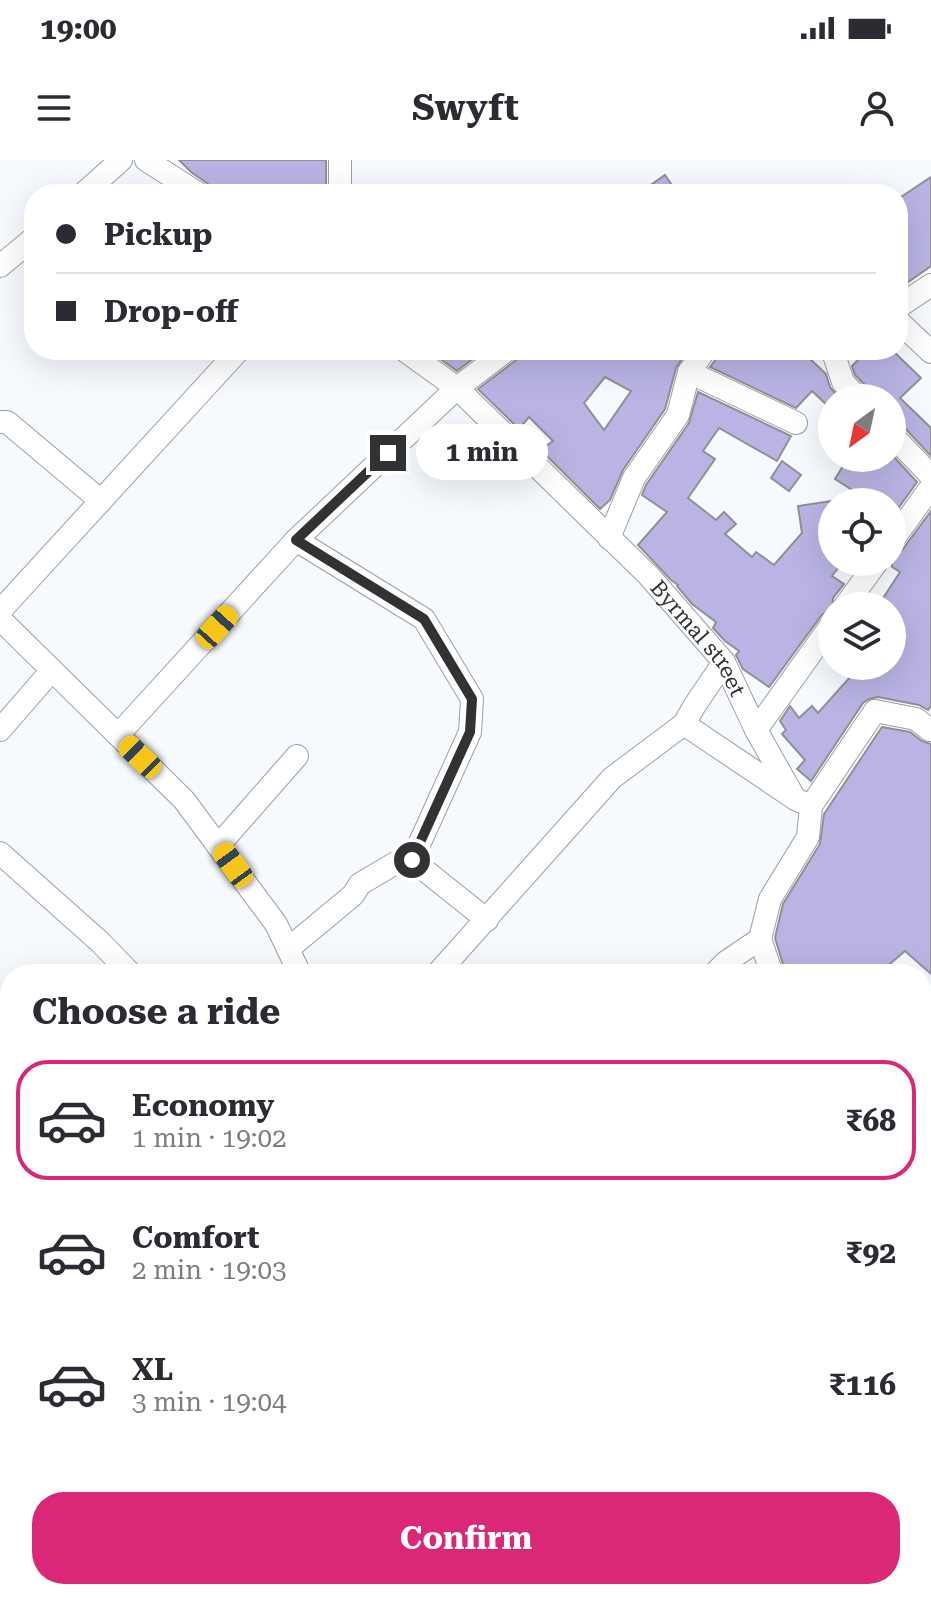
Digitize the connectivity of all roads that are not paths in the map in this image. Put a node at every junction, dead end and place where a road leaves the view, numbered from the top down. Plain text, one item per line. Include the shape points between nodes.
1 (121, 160) edge
2 (146, 160) edge
3 (340, 160) edge
4 (94, 184) edge
5 (183, 184) edge
6 (340, 184) edge
7 (24, 246) edge
8 (0, 266) edge
9 (931, 285) edge
10 (908, 300) edge
11 (908, 330) edge
12 (931, 352) edge
13 (230, 360) edge
14 (418, 360) edge
15 (494, 360) edge
16 (698, 360) edge
17 (836, 360) edge
18 (689, 372) junction
19 (845, 384) edge
20 (457, 388) junction
21 (0, 422) edge
22 (796, 423) dead end
23 (906, 450) edge
24 (931, 476) edge
25 (931, 487) edge
26 (101, 501) junction
27 (906, 522) edge
28 (609, 538) junction
29 (296, 540) junction
30 (0, 611) edge
31 (0, 619) edge
32 (818, 644) edge
33 (724, 662) junction
34 (52, 670) junction
35 (684, 724) junction
36 (0, 730) edge
37 (756, 730) junction
38 (931, 730) edge
39 (118, 735) junction
40 (297, 756) dead end
41 (803, 802) junction
42 (218, 846) junction
43 (0, 853) edge
44 (412, 860) junction
45 (487, 920) junction
46 (760, 939) junction
47 (288, 949) junction
48 (121, 964) edge
49 (295, 964) edge
50 (446, 964) edge
51 (724, 964) edge
52 (769, 964) edge

1 - 4 street
2 - 5 street
3 - 6 street
7 - 8 street
9 - 10 street
11 - 12 street
13 - 26 street
14 - 20 street, Byrmal street
15 - 20 street
16 - 18 street
17 - 19 street
18 - 22 street
18 - 28 street via 678,415 634,478
20 - 28 street, Byrmal street
20 - 29 street
21 - 26 street via 7,422
23 - 24 street
25 - 27 street
26 - 30 street
28 - 33 street, Byrmal street
29 - 39 street
29 - 44 street via 424,619 472,699 470,732
31 - 34 street
32 - 37 street
33 - 35 street
33 - 37 street, Byrmal street
34 - 36 street
34 - 39 street
35 - 41 street
35 - 45 street via 612,778
37 - 41 street, Byrmal street
38 - 41 street via 916,719 875,711
39 - 42 street via 184,800
40 - 42 street
41 - 46 street via 808,837 770,899
42 - 47 street via 276,924
43 - 48 street
44 - 45 street
44 - 47 street via 404,858 360,884
45 - 50 street
46 - 51 street
46 - 52 street
47 - 49 street

